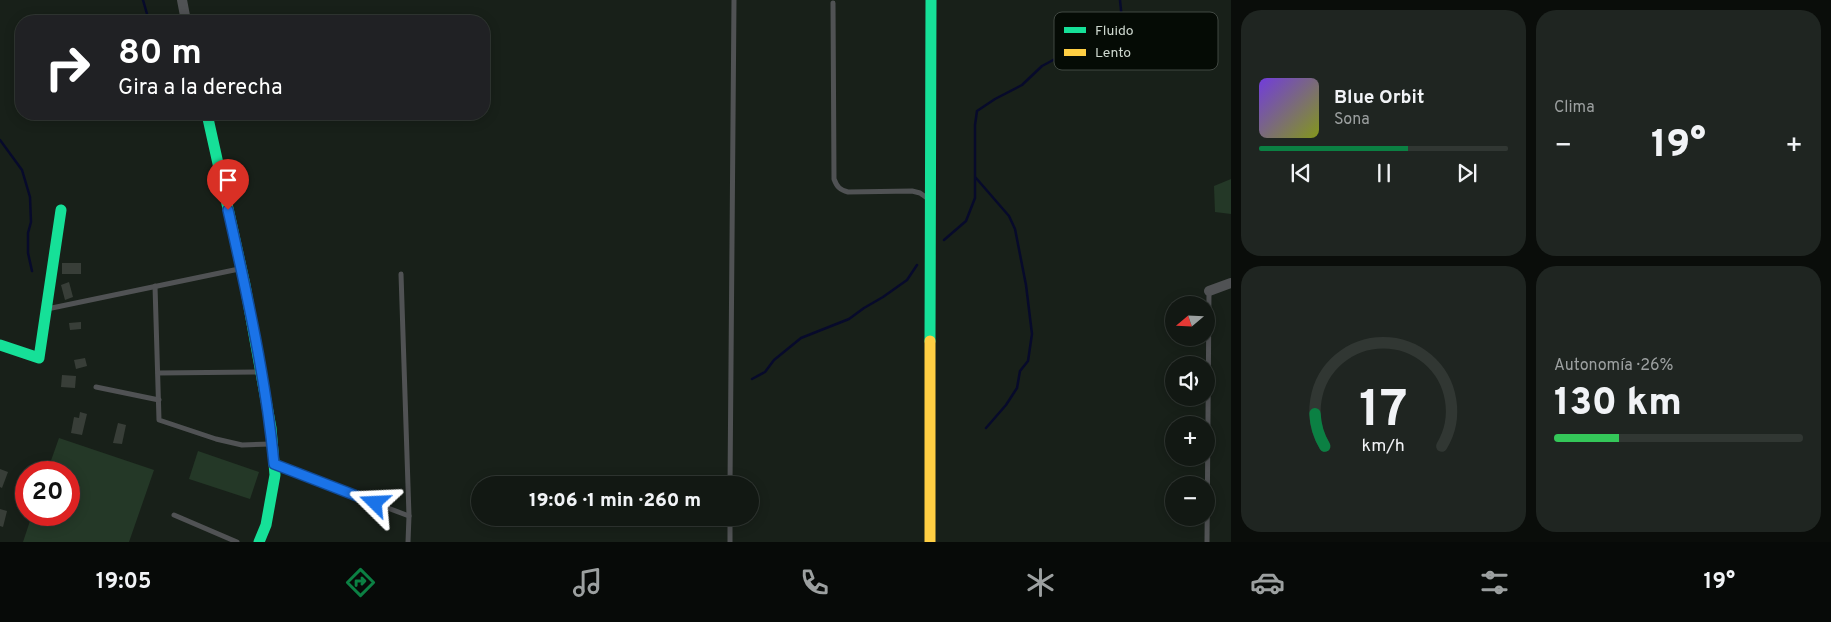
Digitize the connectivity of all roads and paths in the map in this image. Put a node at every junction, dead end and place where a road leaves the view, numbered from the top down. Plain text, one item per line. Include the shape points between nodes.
1 (182, 0) edge
2 (734, 0) edge
3 (931, 0) edge
4 (833, 3) dead end
5 (185, 15) edge
6 (208, 120) edge
7 (931, 203) junction
8 (61, 210) dead end
9 (241, 268) junction
10 (400, 274) dead end
11 (1231, 284) edge
12 (155, 286) junction
13 (1208, 291) joint
14 (46, 309) junction
15 (0, 345) edge
16 (261, 372) junction
17 (158, 373) junction
18 (96, 387) dead end
19 (159, 400) junction
20 (272, 444) junction
21 (274, 464) junction
22 (730, 476) edge
23 (174, 515) dead end
24 (409, 516) junction
25 (730, 526) edge
26 (237, 542) edge
27 (259, 542) edge
28 (408, 542) edge
29 (730, 542) edge
30 (930, 542) edge
31 (1207, 542) edge

1 - 5 street
2 - 22 lane
3 - 7 street
4 - 7 lane via 834,179 837,186 848,192 907,190 926,197
6 - 9 street
7 - 30 street
8 - 14 street
9 - 12 lane
9 - 16 street
10 - 24 lane
11 - 13 street
12 - 14 lane
12 - 17 lane
13 - 31 lane
14 - 15 street via 39,358
16 - 17 lane
16 - 20 street
17 - 19 lane
18 - 19 lane
19 - 20 lane via 159,420 242,445
20 - 21 street
21 - 24 lane
21 - 27 street via 266,525
23 - 26 lane
24 - 28 lane
25 - 29 lane

